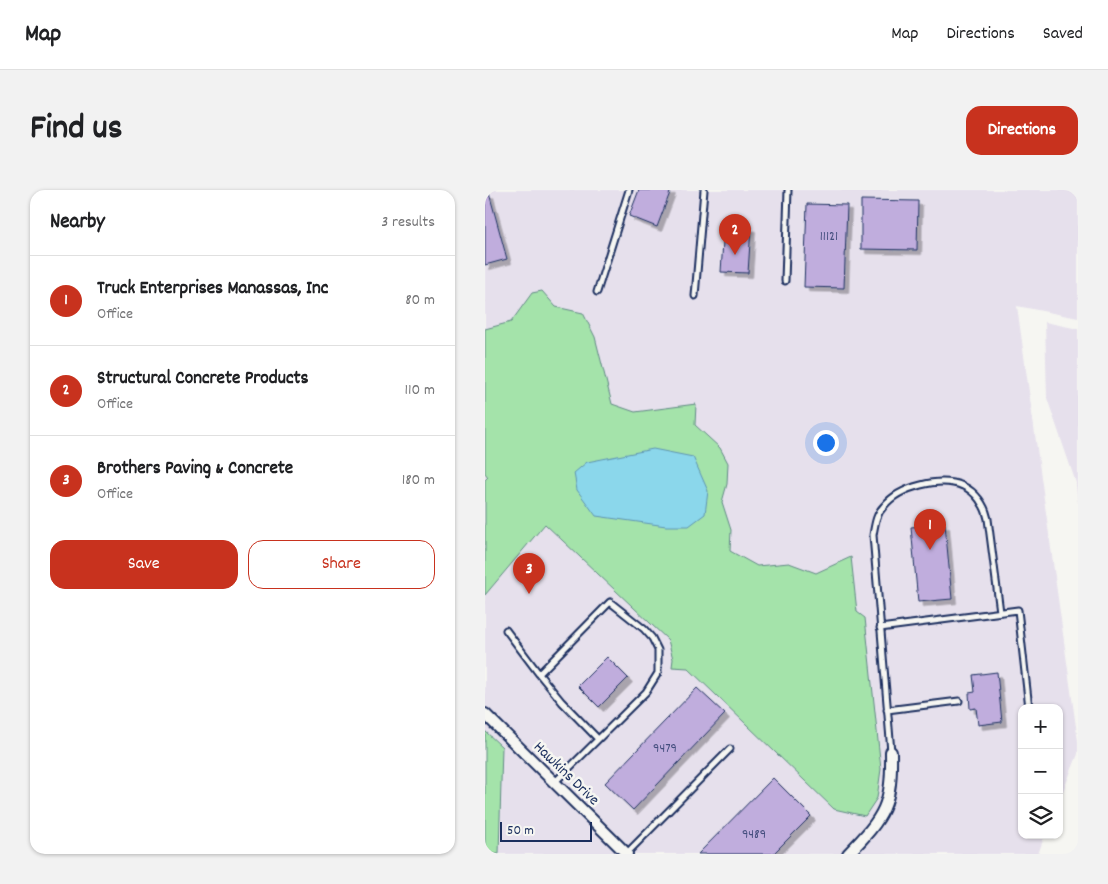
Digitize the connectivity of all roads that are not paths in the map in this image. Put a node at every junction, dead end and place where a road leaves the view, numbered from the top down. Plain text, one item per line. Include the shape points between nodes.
1 (629, 190) edge
2 (704, 190) edge
3 (788, 190) edge
4 (785, 281) dead end
5 (597, 292) dead end
6 (695, 296) dead end
7 (1000, 612) junction
8 (880, 628) junction
9 (507, 630) dead end
10 (539, 674) junction
11 (959, 701) dead end
12 (1029, 704) edge
13 (887, 710) junction
14 (485, 714) edge
15 (598, 739) junction
16 (730, 748) dead end
17 (891, 752) joint
18 (554, 783) junction
19 (627, 854) edge
20 (849, 854) edge

1 - 5 lane
2 - 6 lane
3 - 4 lane
7 - 8 lane
7 - 8 lane via 988,519 983,506 972,492 961,485 923,484 890,499 875,520 873,535
7 - 12 lane via 1017,610
8 - 13 lane
9 - 10 lane
10 - 15 lane
10 - 15 lane via 610,602 649,634 656,644 658,673 646,692
11 - 13 lane
13 - 17 lane
14 - 18 street, Hawkins Drive
15 - 18 lane
16 - 19 lane
17 - 20 street via 887,804 874,826
18 - 19 street, Hawkins Drive

